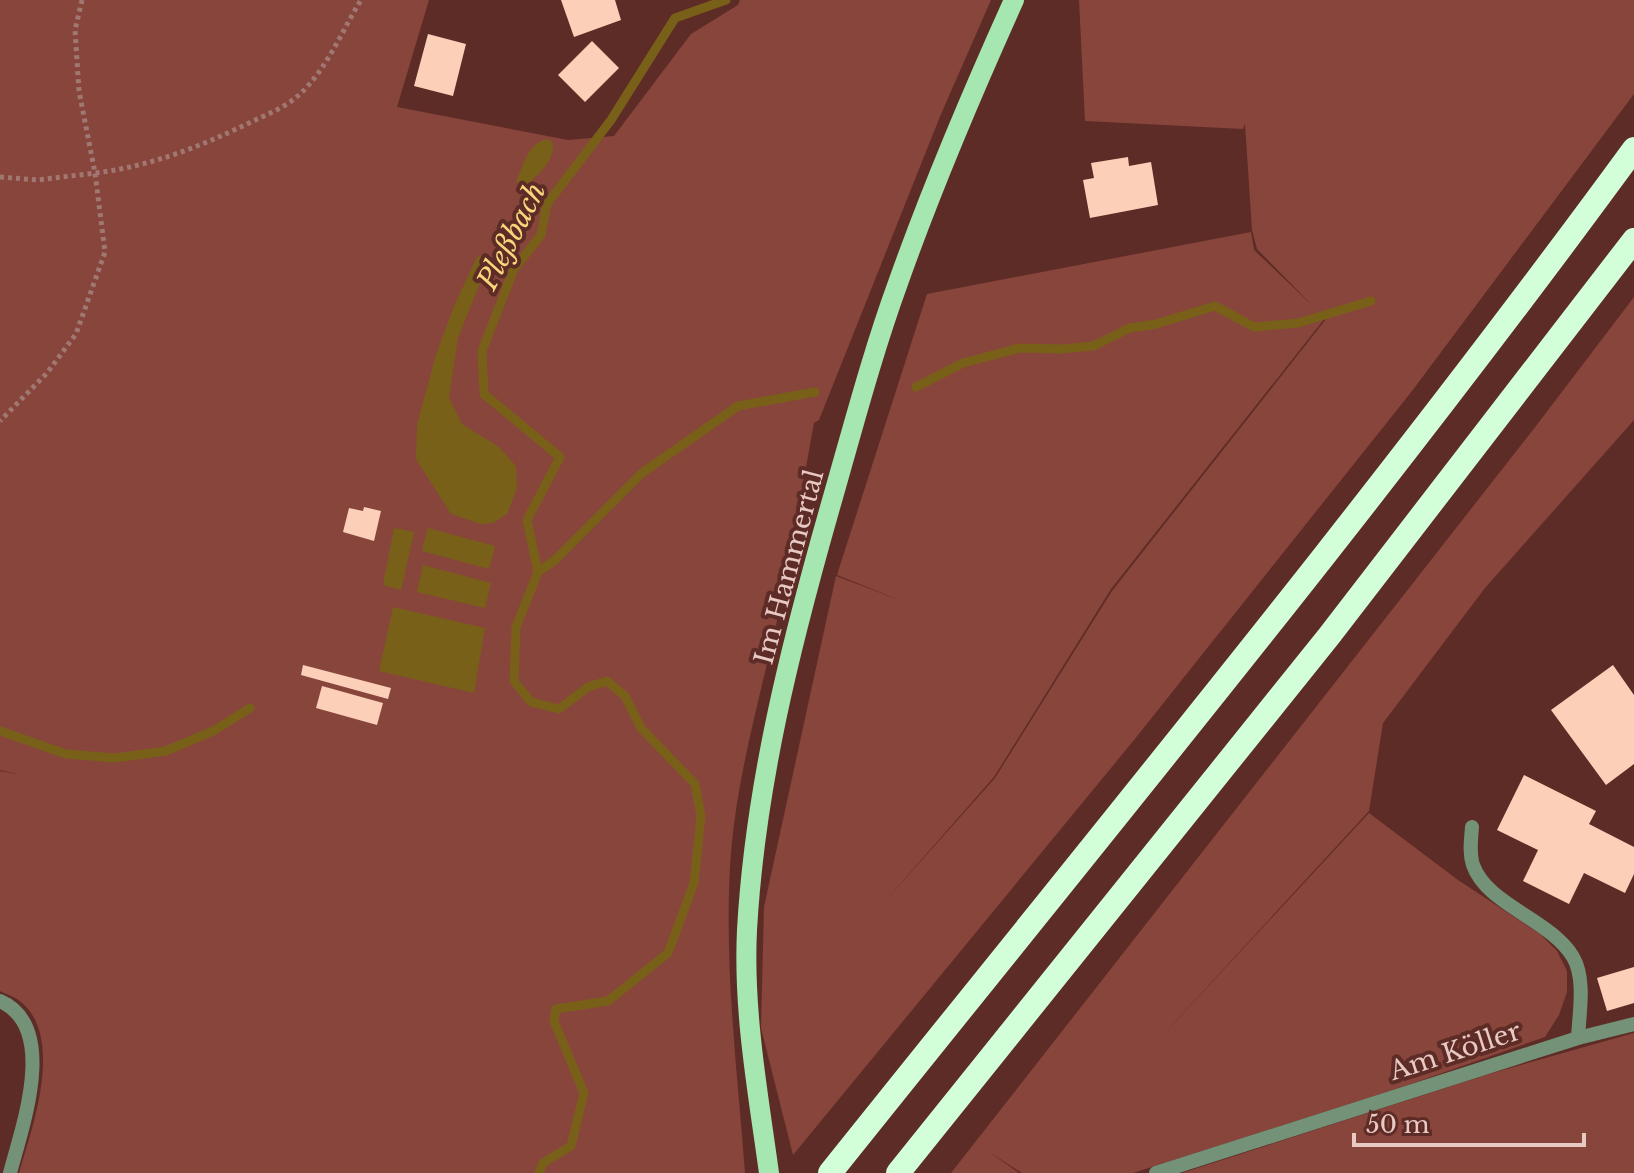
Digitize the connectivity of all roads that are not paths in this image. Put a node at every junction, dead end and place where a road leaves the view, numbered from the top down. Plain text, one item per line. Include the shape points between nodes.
1 (1014, 0) edge
2 (1634, 149) edge
3 (1634, 240) edge
4 (1472, 827) dead end
5 (0, 1001) edge
6 (1634, 1024) edge
7 (1578, 1038) junction
8 (10, 1173) edge
9 (769, 1173) edge
10 (830, 1173) edge
11 (898, 1173) edge
12 (1156, 1173) edge

1 - 9 main road, Im Hammertal via 897,286 806,593 767,764 748,918 747,1024
2 - 10 highway via 1425,427
3 - 11 highway via 1339,624
4 - 7 street via 1473,866 1484,882 1542,925 1575,959
5 - 8 street via 19,1014 33,1047 29,1095
6 - 7 street, Am Köller
7 - 12 street, Am Köller

